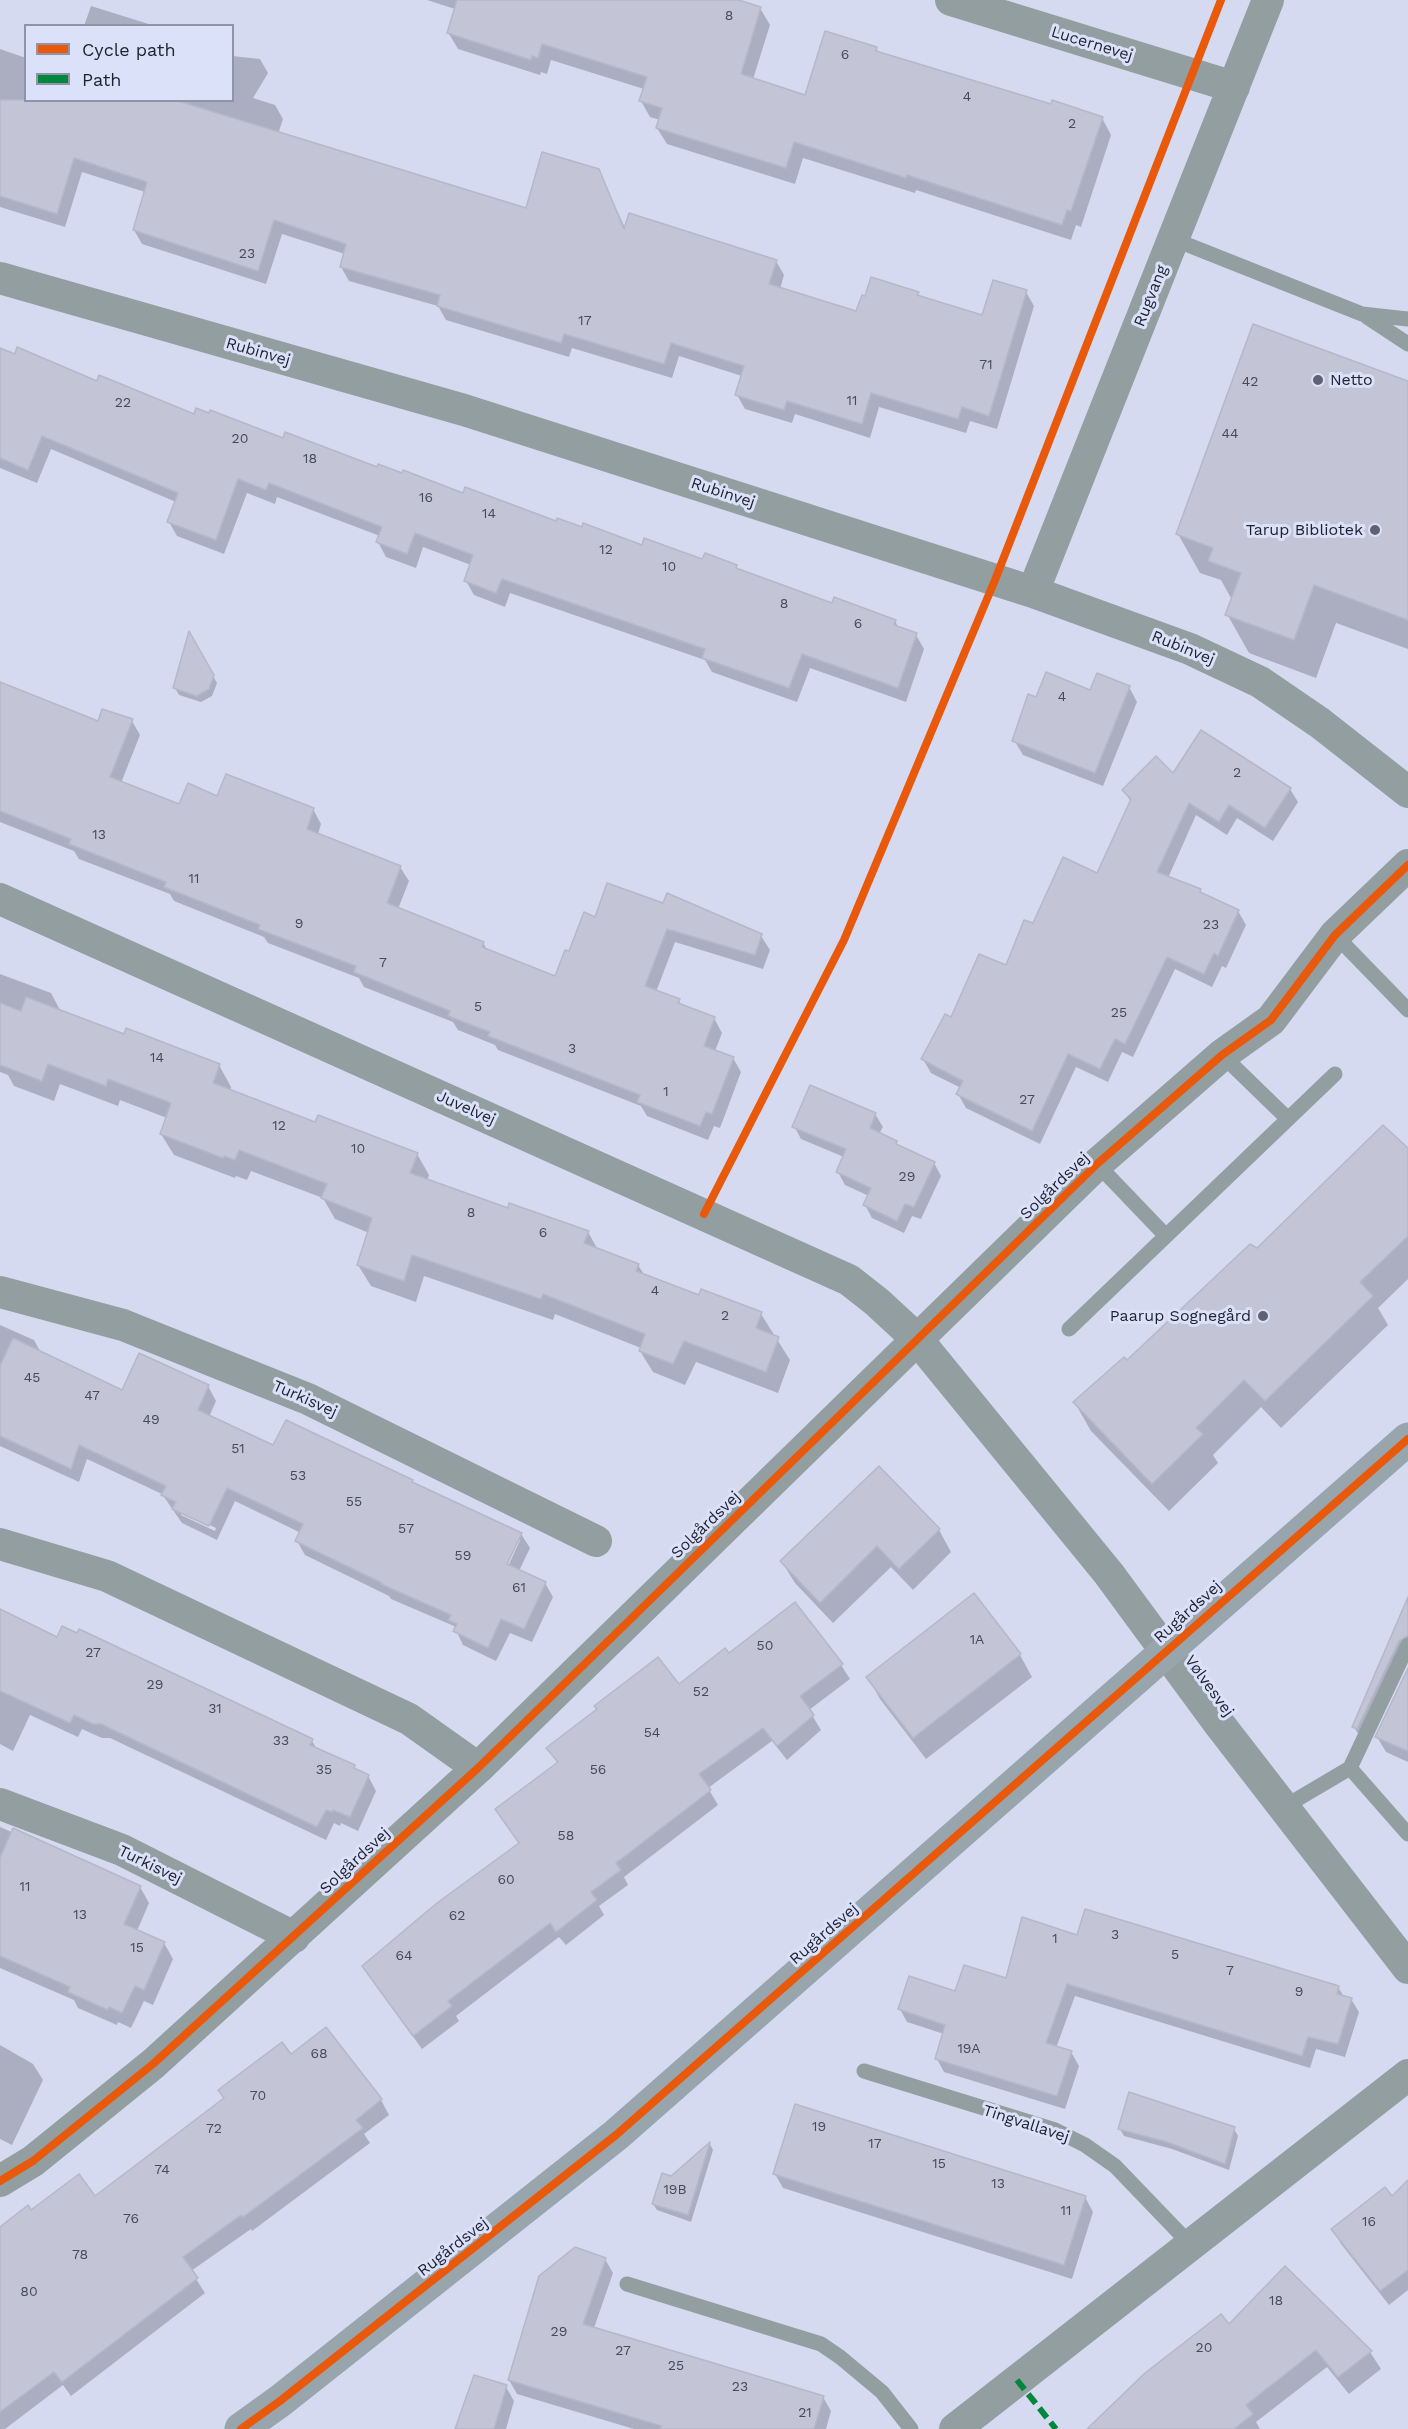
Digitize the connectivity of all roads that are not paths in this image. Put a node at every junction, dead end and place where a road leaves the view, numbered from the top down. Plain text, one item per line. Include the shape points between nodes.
1 (951, 0) edge
2 (1268, 0) edge
3 (1233, 87) junction
4 (1173, 239) junction
5 (0, 278) edge
6 (1362, 314) junction
7 (1408, 320) edge
8 (1408, 345) edge
9 (1033, 592) junction
10 (1408, 792) edge
11 (1408, 865) edge
12 (0, 899) edge
13 (1335, 935) junction
14 (1408, 1010) edge
15 (1222, 1054) junction
16 (1335, 1074) dead end
17 (1288, 1119) junction
18 (1097, 1164) junction
19 (1166, 1236) junction
20 (0, 1292) edge
21 (1069, 1329) dead end
22 (917, 1339) junction
23 (1408, 1439) edge
24 (596, 1542) dead end
25 (0, 1544) edge
26 (1408, 1645) edge
27 (1166, 1651) junction
28 (478, 1768) junction
29 (1350, 1768) junction
30 (0, 1804) edge
31 (1284, 1807) junction
32 (1408, 1834) edge
33 (294, 1937) junction
34 (1408, 1968) edge
35 (864, 2071) dead end
36 (1408, 2075) edge
37 (0, 2181) edge
38 (1190, 2244) junction
39 (627, 2284) dead end
40 (241, 2429) edge
41 (911, 2429) edge
42 (955, 2429) edge

1 - 3 street, Lucernevej
2 - 3 street, Rugvang
3 - 4 street, Rugvang
4 - 6 lane
4 - 9 street, Rugvang
5 - 9 street, Rubinvej via 464,411
6 - 7 lane
6 - 8 lane
9 - 10 street, Rubinvej via 1190,649 1260,682
11 - 13 street, Solgårdsvej
12 - 22 street, Juvelvej via 849,1280
13 - 14 lane
13 - 15 street, Solgårdsvej via 1271,1020
15 - 17 lane
15 - 18 street, Solgårdsvej
16 - 17 lane
17 - 19 lane
18 - 19 lane
18 - 22 street, Solgårdsvej
19 - 21 lane
20 - 24 street, Turkisvej via 123,1325 308,1399
22 - 27 street, Vølvesvej via 1110,1574
22 - 28 street, Solgårdsvej
23 - 27 main road, Rugårdsvej
25 - 28 street via 107,1576 409,1719
26 - 29 lane
27 - 31 street, Vølvesvej
27 - 40 main road, Rugårdsvej via 616,2135
28 - 33 street, Solgårdsvej
29 - 31 lane
29 - 32 lane
30 - 33 street, Turkisvej via 122,1850
31 - 34 street, Vølvesvej
33 - 37 street, Solgårdsvej via 153,2064 33,2161
35 - 38 lane, Tingvallavej via 1055,2130 1085,2145 1115,2166
36 - 38 street
38 - 42 street
39 - 41 lane via 821,2344 882,2392

